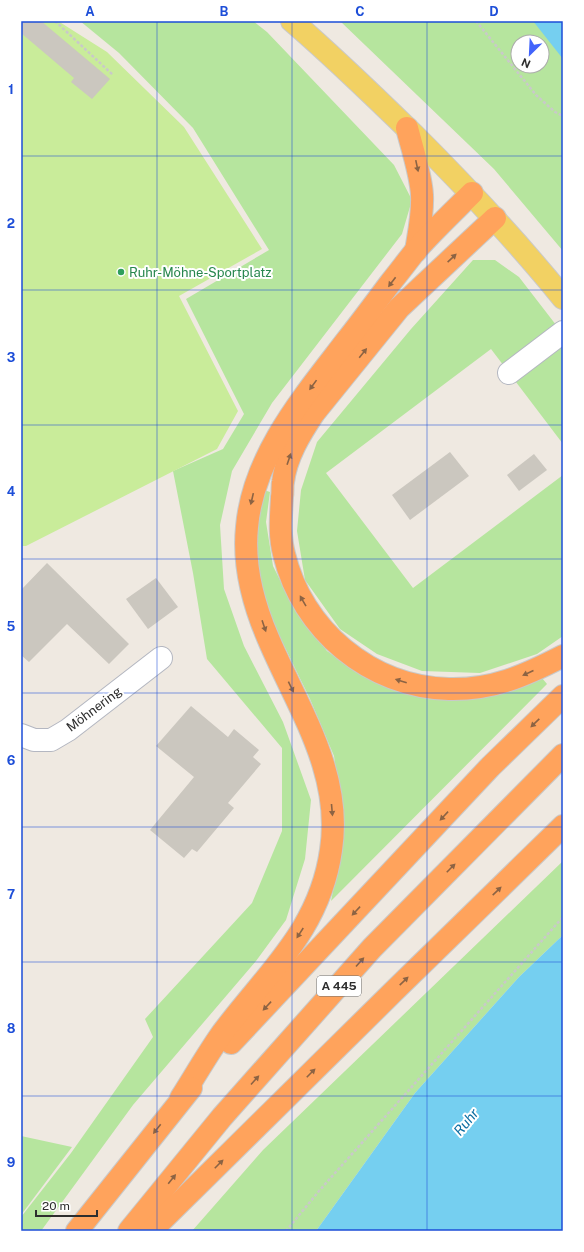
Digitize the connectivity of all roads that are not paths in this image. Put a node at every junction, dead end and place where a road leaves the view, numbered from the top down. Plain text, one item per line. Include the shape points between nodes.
1 (292, 21) edge
2 (407, 128) junction
3 (472, 193) junction
4 (495, 218) junction
5 (416, 251) junction
6 (563, 298) edge
7 (563, 332) edge
8 (509, 373) dead end
9 (563, 656) edge
10 (161, 658) dead end
11 (563, 696) edge
12 (21, 735) edge
13 (563, 754) edge
14 (563, 826) edge
15 (182, 1098) junction
16 (77, 1231) edge
17 (129, 1231) edge
18 (151, 1231) edge

1 - 2 main road
2 - 3 main road
2 -> 5 highway via 422,194 421,224
3 - 4 main road
3 - 5 highway
4 - 6 main road
9 -> 4 highway via 509,681 487,687 430,688 387,676 353,658 320,627 303,603 286,563 282,546 283,481 292,451 306,425 399,308
5 -> 15 highway via 294,412 268,456 254,488 246,543 250,584 268,638 322,756 333,812 332,846 327,873 304,927 222,1034
7 - 8 street
10 - 12 street, Möhnering via 68,730 51,740 34,740
11 -> 15 highway, A 445 via 490,767
17 -> 13 highway, A 445 via 222,1117 372,948
18 -> 14 highway
15 -> 16 highway, A 445

